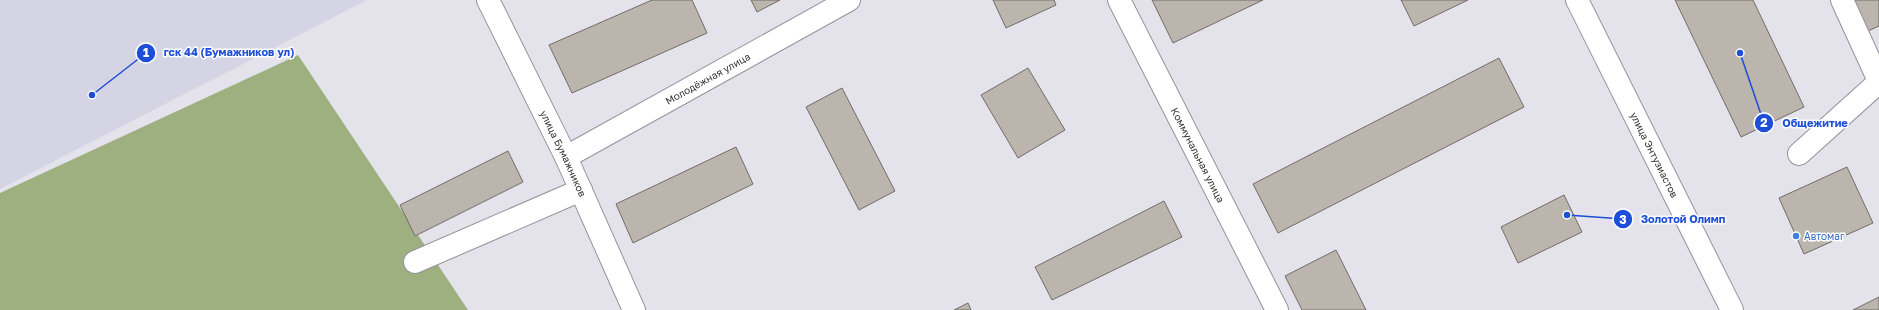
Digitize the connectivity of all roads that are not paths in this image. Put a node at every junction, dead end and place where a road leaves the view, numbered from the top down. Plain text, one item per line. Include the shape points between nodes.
1 (488, 0) edge
2 (849, 0) edge
3 (1119, 0) edge
4 (1577, 0) edge
5 (1842, 0) edge
6 (1879, 81) edge
7 (1799, 154) dead end
8 (566, 157) junction
9 (581, 190) junction
10 (415, 262) dead end
11 (634, 310) edge
12 (1277, 310) edge
13 (1732, 310) edge

1 - 8 street, улица Бумажников
2 - 8 street, Молодёжная улица
3 - 12 street, Коммунальная улица
4 - 13 street, улица Энтузиастов
5 - 6 street
6 - 7 street
8 - 9 street, улица Бумажников
9 - 10 street
9 - 11 street, улица Бумажников

